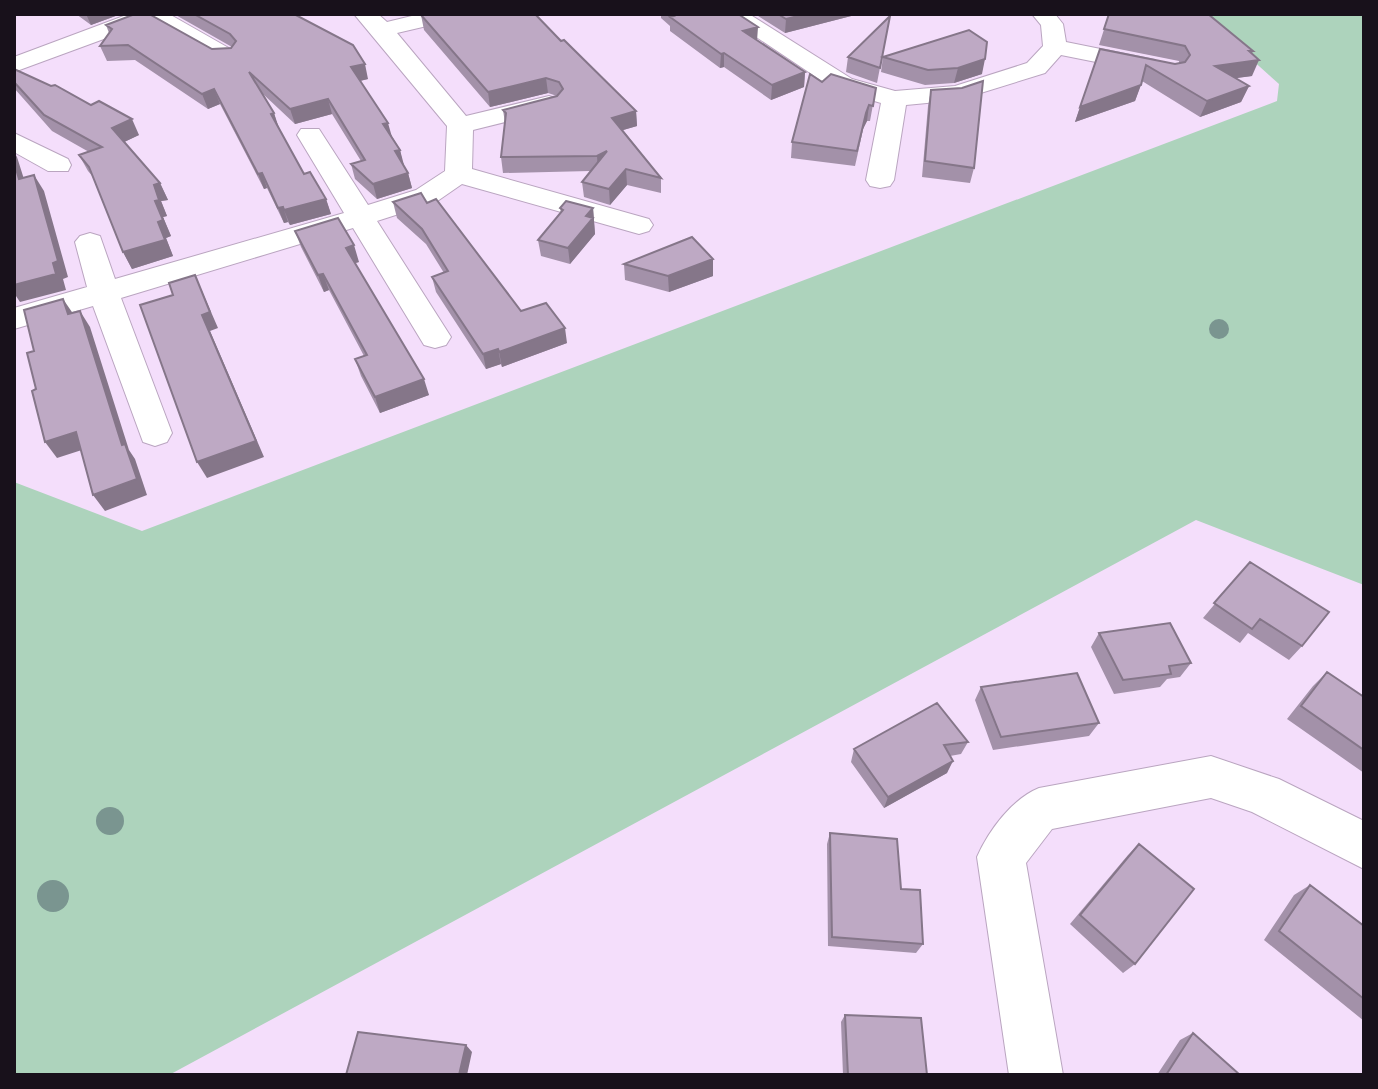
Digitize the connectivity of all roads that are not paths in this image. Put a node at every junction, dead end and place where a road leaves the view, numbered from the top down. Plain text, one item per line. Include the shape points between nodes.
1 (152, 14) edge
2 (449, 14) edge
3 (736, 14) edge
4 (1043, 14) edge
5 (374, 22) edge
6 (1055, 47) junction
7 (226, 56) edge
8 (14, 65) edge
9 (1169, 69) edge
10 (894, 99) junction
11 (549, 104) edge
12 (460, 125) junction
13 (310, 135) dead end
14 (14, 141) edge
15 (58, 165) dead end
16 (458, 174) junction
17 (880, 180) dead end
18 (363, 216) junction
19 (639, 225) dead end
20 (90, 242) dead end
21 (103, 291) junction
22 (14, 319) edge
23 (435, 337) dead end
24 (155, 433) dead end
25 (1364, 846) edge
26 (1036, 1075) edge

1 - 7 street
1 - 8 street via 33,46
2 - 5 street
3 - 10 street via 843,84
4 - 6 street via 1052,24
5 - 12 street
6 - 9 street
6 - 10 street via 1036,68 958,93
10 - 17 street
11 - 12 street
12 - 16 street
13 - 18 street
14 - 15 street
16 - 18 street via 426,196
16 - 19 street
18 - 21 street
18 - 23 street
20 - 21 street
21 - 22 street
21 - 24 street
25 - 26 street via 1263,794 1211,777 1039,810 1001,857

